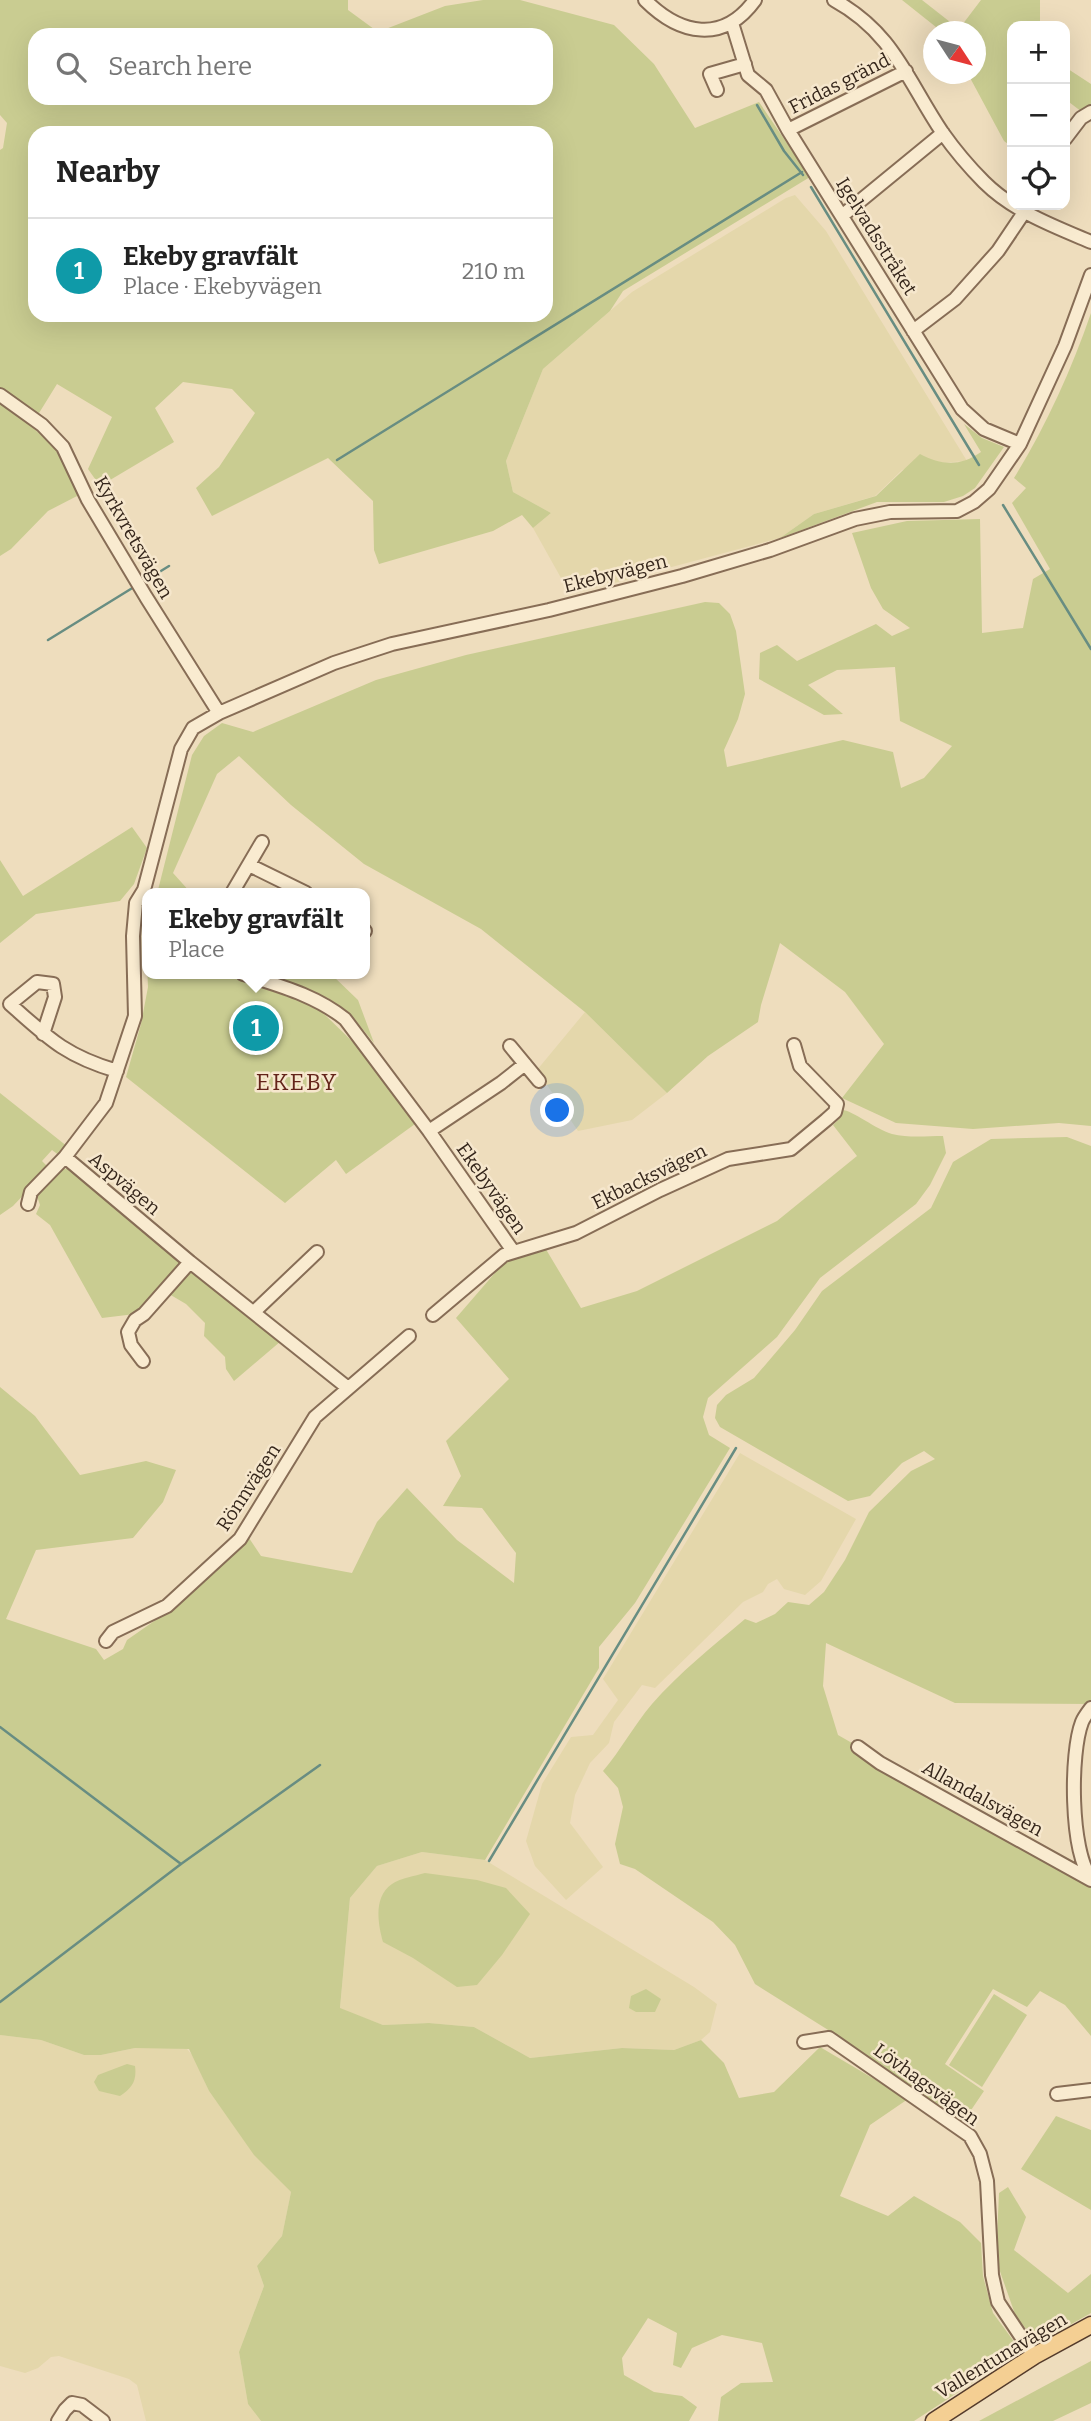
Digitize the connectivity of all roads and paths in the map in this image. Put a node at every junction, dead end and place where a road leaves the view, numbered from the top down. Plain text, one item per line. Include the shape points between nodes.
1 (645, 0) edge
2 (755, 0) edge
3 (835, 0) edge
4 (732, 23) junction
5 (746, 70) junction
6 (906, 71) junction
7 (717, 90) dead end
8 (1091, 112) edge
9 (788, 130) junction
10 (943, 133) junction
11 (1070, 133) edge
12 (1007, 201) edge
13 (1027, 210) edge
14 (1030, 210) edge
15 (843, 215) junction
16 (1091, 242) edge
17 (1091, 275) edge
18 (912, 331) junction
19 (0, 394) edge
20 (1020, 444) junction
21 (219, 713) junction
22 (262, 842) dead end
23 (249, 865) junction
24 (147, 888) edge
25 (235, 888) edge
26 (296, 888) edge
27 (142, 897) edge
28 (259, 979) edge
29 (43, 1034) dead end
30 (794, 1045) dead end
31 (510, 1046) dead end
32 (525, 1064) junction
33 (117, 1071) junction
34 (539, 1081) dead end
35 (429, 1131) junction
36 (65, 1157) junction
37 (27, 1204) dead end
38 (513, 1251) junction
39 (317, 1252) dead end
40 (190, 1262) junction
41 (254, 1312) junction
42 (433, 1315) dead end
43 (409, 1336) dead end
44 (143, 1361) dead end
45 (348, 1388) junction
46 (106, 1641) dead end
47 (1091, 1708) edge
48 (858, 1747) dead end
49 (1091, 1879) edge
50 (804, 2042) dead end
51 (1091, 2090) edge
52 (1057, 2094) dead end
53 (1091, 2325) edge
54 (1034, 2357) junction
55 (58, 2421) edge
56 (103, 2421) edge
57 (934, 2421) edge

1 - 4 street via 681,26 712,30
2 - 4 street
3 - 6 street via 867,23
4 - 5 street, Igelvadsstråket
5 - 7 street via 710,74
5 - 9 street, Igelvadsstråket via 766,90
6 - 9 street, Fridas gränd
6 - 10 street
8 - 11 street
9 - 15 street, Igelvadsstråket
10 - 12 street via 984,182
10 - 15 street
13 - 18 street via 955,299
14 - 16 street
15 - 18 street, Igelvadsstråket
17 - 20 street, Ekebyvägen via 1065,346
18 - 20 street, Igelvadsstråket via 962,409 984,429
19 - 21 street, Kyrkvretsvägen via 63,447 88,500
20 - 21 street, Ekebyvägen via 989,489 957,511 890,512 855,519 682,576 391,644 334,663
21 - 24 street, Ekebyvägen via 192,728 181,749
22 - 23 street
23 - 25 street
23 - 26 street
27 - 33 street, Aspvägen via 136,904 133,936 135,1016
28 - 35 street, Ekebyvägen via 306,994 345,1019
29 - 33 street via 66,1052
30 - 38 street, Ekbacksvägen via 800,1066 837,1104 826,1121 790,1149 727,1158 576,1233
31 - 32 street
32 - 34 street
32 - 35 street
33 - 36 street, Aspvägen via 106,1103
35 - 38 street, Ekebyvägen
36 - 37 street via 31,1192
36 - 40 street, Aspvägen
38 - 42 street, Ekebyvägen
39 - 41 street
40 - 41 street, Aspvägen
40 - 44 street via 128,1332
41 - 45 street, Aspvägen
43 - 45 street, Rönnvägen
45 - 46 street, Rönnvägen via 316,1417 240,1539 167,1606 113,1632
47 - 49 street, Allandalsvägen via 1082,1722 1073,1771 1078,1847
48 - 49 street, Allandalsvägen
50 - 54 street, Lövhagsvägen via 829,2038 970,2136 987,2180 992,2275 998,2302
51 - 52 street
53 - 54 main road, Vallentunavägen
54 - 57 main road, Vallentunavägen
55 - 56 street via 72,2403

